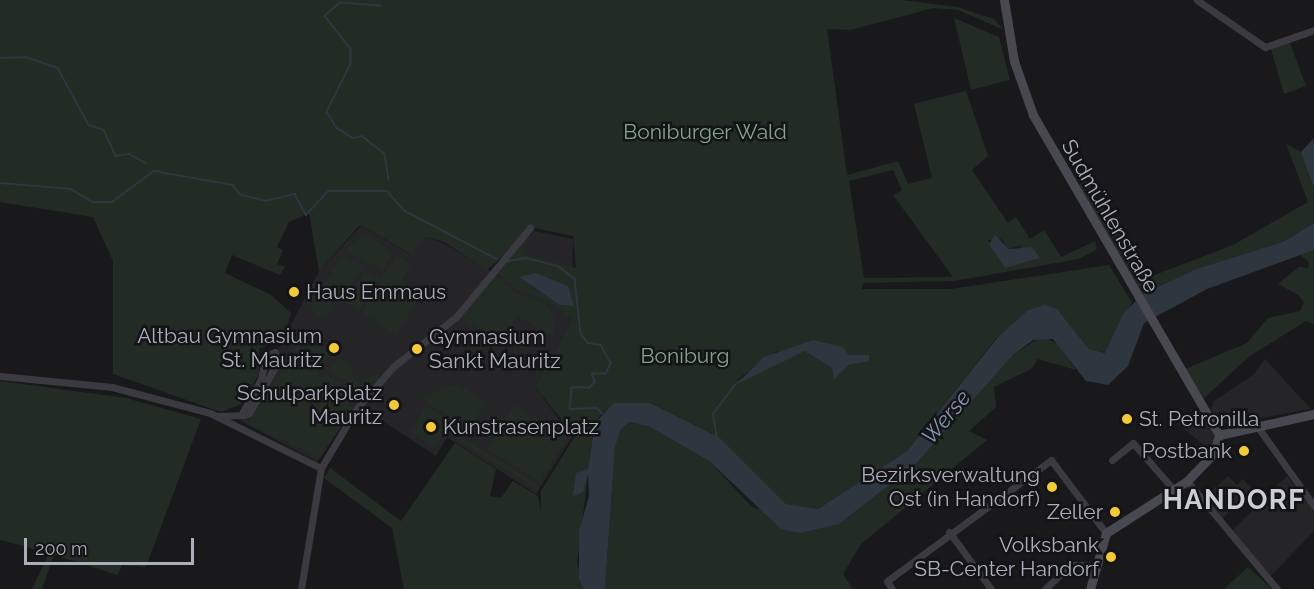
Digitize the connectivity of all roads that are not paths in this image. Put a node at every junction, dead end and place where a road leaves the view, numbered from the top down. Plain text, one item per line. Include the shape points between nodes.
1 (1005, 0) edge
2 (1197, 0) edge
3 (1314, 30) edge
4 (530, 228) dead end
5 (0, 376) edge
6 (1314, 414) edge
7 (241, 415) junction
8 (217, 416) junction
9 (1257, 426) junction
10 (1219, 435) junction
11 (1112, 460) dead end
12 (322, 466) junction
13 (1187, 481) junction
14 (1173, 489) junction
15 (1314, 506) edge
16 (949, 532) junction
17 (1106, 533) junction
18 (1095, 565) junction
19 (301, 589) edge
20 (892, 589) edge
21 (991, 589) edge
22 (1045, 589) edge
23 (1090, 589) edge
24 (1277, 589) edge

1 - 10 street, Sudmühlenstraße via 1011,49 1027,103
2 - 3 street via 1259,45
4 - 12 street via 452,321 401,360 366,397
5 - 8 street via 112,387
6 - 9 street
7 - 7 street via 251,410 278,363 274,352 266,355 261,379
7 - 8 street
8 - 12 street
9 - 10 street
9 - 15 street
10 - 13 street via 1214,453
11 - 14 street via 1133,443
12 - 19 street
13 - 14 street
13 - 24 street
14 - 17 street
16 - 17 street via 1051,460
16 - 20 street via 887,581
16 - 21 street
17 - 18 street
18 - 22 street via 1070,565
18 - 23 street

